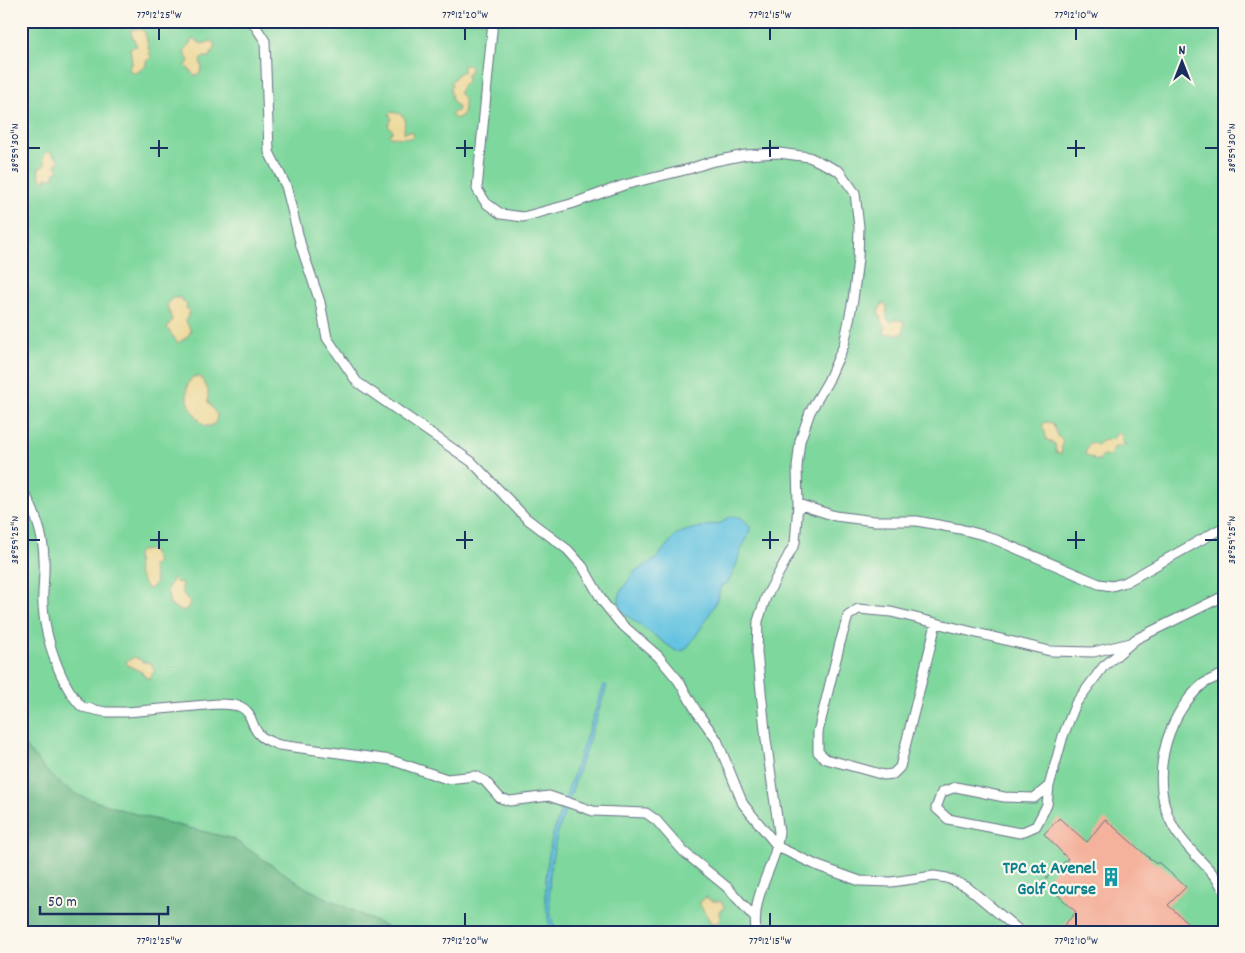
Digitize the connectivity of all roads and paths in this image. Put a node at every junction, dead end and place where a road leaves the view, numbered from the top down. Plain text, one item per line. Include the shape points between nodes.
1 (252, 21) edge
2 (493, 21) edge
3 (21, 488) edge
4 (798, 504) junction
5 (1224, 527) edge
6 (1224, 596) edge
7 (936, 624) junction
8 (1131, 643) junction
9 (1224, 674) edge
10 (1049, 786) junction
11 (778, 847) junction
12 (1224, 891) edge
13 (754, 917) junction
14 (756, 932) edge
15 (1021, 932) edge

1 - 11 lane via 265,41 269,152 286,186 320,302 327,338 342,362 377,398 472,462 526,518 568,550 619,622 658,656 678,680 717,740 743,804
2 - 4 lane via 477,189 486,203 500,214 523,217 624,185 745,155 779,153 808,157 839,171 855,193 859,227 853,300 844,345 810,412 800,440
3 - 13 lane via 37,522 44,558 43,607 60,676 82,707 105,712 217,704 241,707 249,713 258,732 279,745 391,760 447,779 475,776 485,781 500,798 510,801 549,796 593,811 646,814 656,820 684,852 728,888
4 - 5 lane via 835,516 874,521 917,521 988,536 1099,584 1112,586 1126,582
4 - 11 lane via 795,544 766,597 758,629 757,652 769,771 778,812
6 - 8 lane
7 - 7 lane via 872,609 858,609 848,616 818,732 818,752 826,759 884,775 894,774 900,768
7 - 8 lane via 1050,651 1093,652
8 - 10 lane via 1103,667 1076,703
9 - 12 lane via 1204,683 1186,703 1173,726 1160,775 1164,808 1174,828
10 - 10 lane via 1034,798 1004,797 956,787 942,792 936,808 948,819 1020,833 1036,826 1047,805
11 - 13 lane via 764,878
11 - 15 lane via 860,881 947,878 967,887
13 - 14 lane

